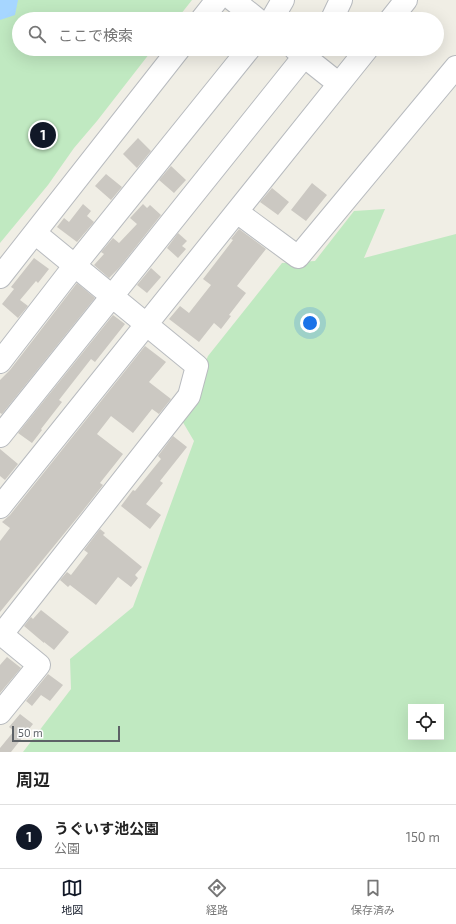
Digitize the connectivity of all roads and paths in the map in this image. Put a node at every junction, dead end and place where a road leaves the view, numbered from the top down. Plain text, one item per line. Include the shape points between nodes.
1 (217, 0) edge
2 (233, 0) edge
3 (283, 0) edge
4 (341, 0) edge
5 (406, 0) edge
6 (208, 12) edge
7 (248, 12) edge
8 (276, 12) edge
9 (335, 12) edge
10 (397, 12) edge
11 (174, 56) edge
12 (243, 56) edge
13 (299, 56) edge
14 (308, 56) edge
15 (361, 56) edge
16 (456, 67) edge
17 (339, 84) junction
18 (237, 212) junction
19 (35, 233) junction
20 (75, 265) junction
21 (0, 277) edge
22 (112, 296) junction
23 (146, 324) junction
24 (0, 362) edge
25 (0, 436) edge
26 (0, 507) edge
27 (1, 633) edge
28 (0, 713) edge

1 - 6 street
2 - 7 street
3 - 8 street
4 - 9 street
5 - 10 street
11 - 19 street
12 - 20 street
13 - 22 street
14 - 17 street
15 - 17 street
16 - 18 street via 298,257
17 - 18 street
18 - 23 street
19 - 20 street
19 - 21 street
20 - 22 street
20 - 24 street
22 - 23 street
22 - 25 street
23 - 26 street
23 - 27 street via 197,366 189,396
27 - 28 street via 40,665

